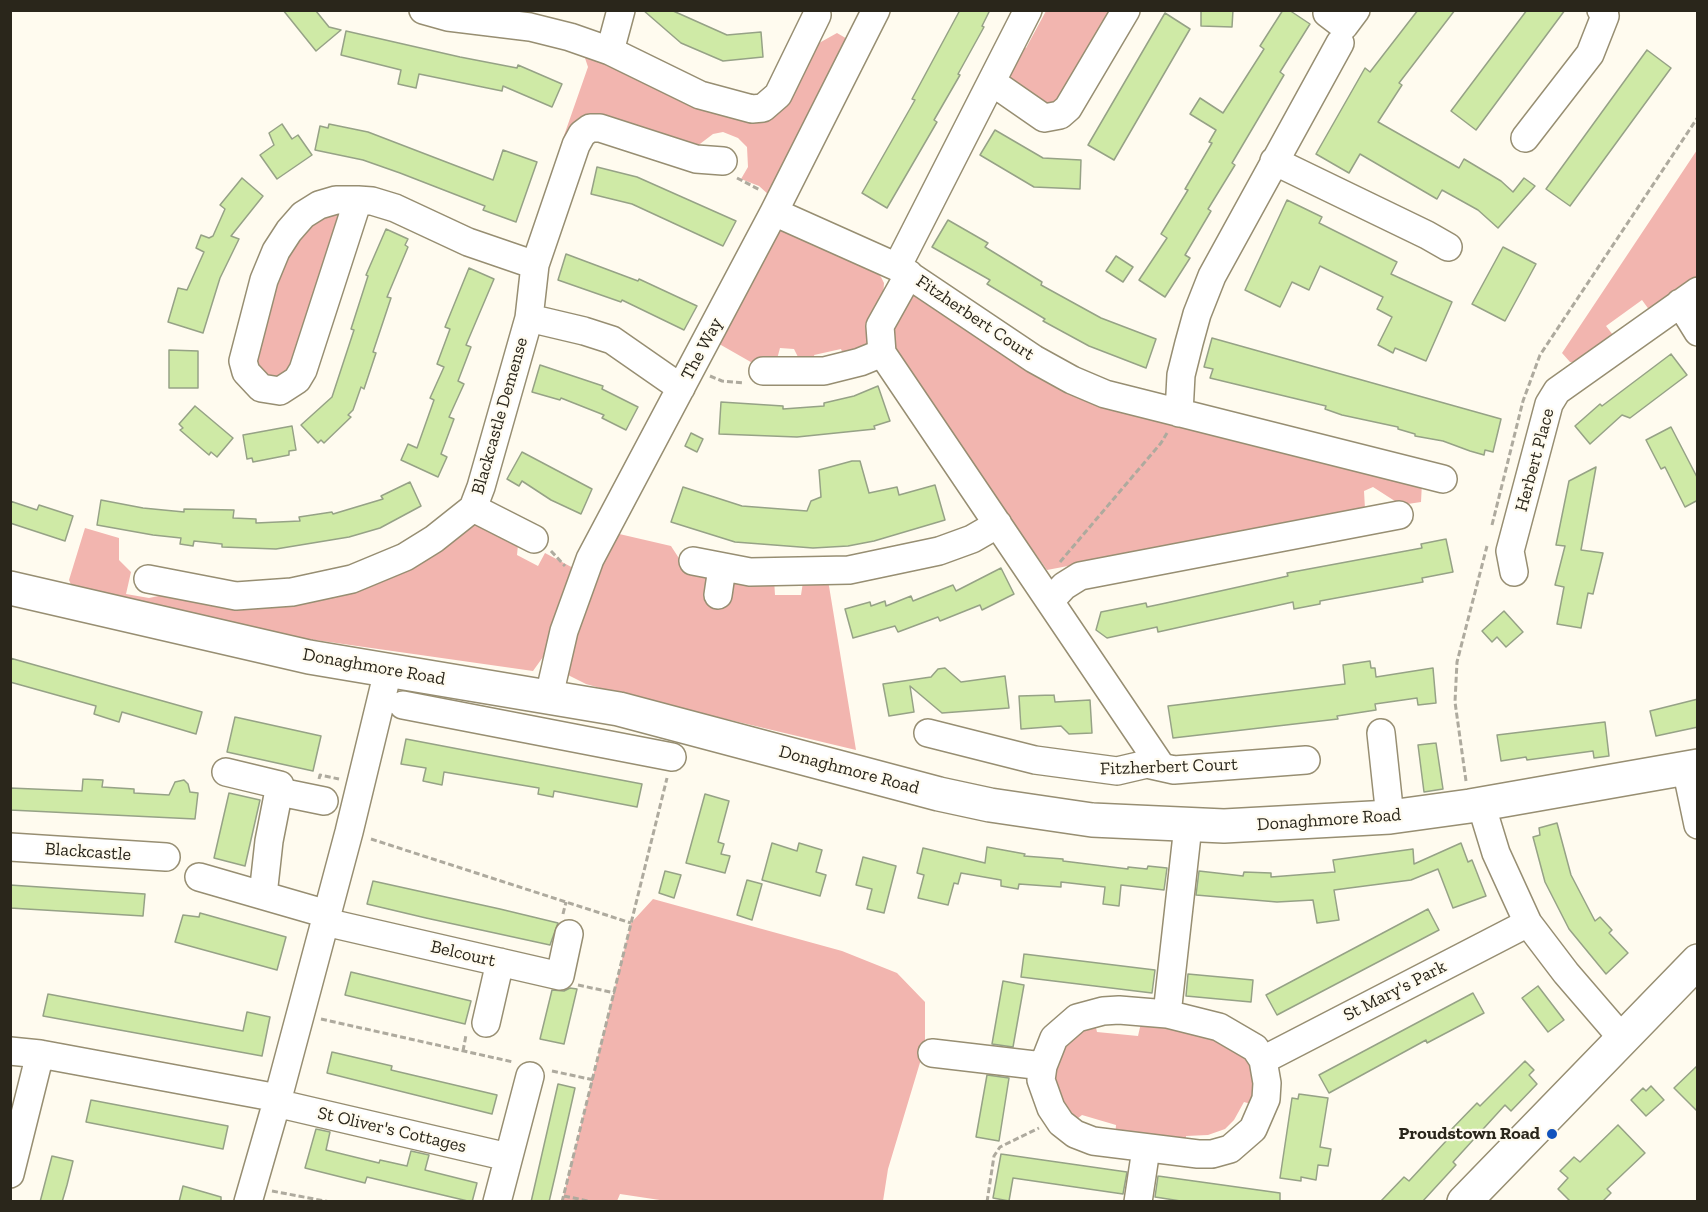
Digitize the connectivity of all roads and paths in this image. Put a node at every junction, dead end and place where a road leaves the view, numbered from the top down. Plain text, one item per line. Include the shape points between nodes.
1 (423, 10) edge
2 (621, 10) edge
3 (876, 10) edge
4 (1028, 10) edge
5 (1126, 10) edge
6 (1356, 10) edge
7 (1602, 10) edge
8 (1327, 13) dead end
9 (818, 15) dead end
10 (1340, 43) dead end
11 (610, 51) junction
12 (992, 82) junction
13 (1525, 138) dead end
14 (723, 161) joint
15 (1274, 161) junction
16 (787, 187) junction
17 (358, 200) junction
18 (774, 212) junction
19 (1448, 248) dead end
20 (535, 265) junction
21 (903, 271) junction
22 (1689, 297) edge
23 (529, 318) junction
24 (1698, 332) edge
25 (882, 354) junction
26 (763, 371) joint
27 (687, 377) junction
28 (1179, 412) junction
29 (1443, 479) dead end
30 (473, 508) junction
31 (1399, 515) dead end
32 (998, 524) junction
33 (534, 539) dead end
34 (693, 561) dead end
35 (722, 568) junction
36 (1514, 572) dead end
37 (148, 579) dead end
38 (10, 588) edge
39 (1057, 594) junction
40 (718, 595) dead end
41 (388, 671) junction
42 (514, 690) junction
43 (549, 696) junction
44 (403, 705) dead end
45 (619, 709) junction
46 (505, 724) junction
47 (928, 733) dead end
48 (1381, 733) dead end
49 (606, 744) junction
50 (672, 757) joint
51 (1306, 760) dead end
52 (1161, 766) junction
53 (1692, 767) edge
54 (226, 772) dead end
55 (280, 792) junction
56 (324, 801) dead end
57 (1480, 804) junction
58 (1390, 817) junction
59 (1698, 825) edge
60 (1188, 826) junction
61 (349, 832) junction
62 (10, 847) edge
63 (166, 857) dead end
64 (199, 877) dead end
65 (263, 895) junction
66 (326, 918) junction
67 (631, 923) junction
68 (1528, 923) junction
69 (569, 934) dead end
70 (1698, 961) edge
71 (500, 962) junction
72 (560, 976) junction
73 (615, 993) junction
74 (300, 1014) junction
75 (1167, 1014) junction
76 (486, 1023) dead end
77 (1622, 1038) junction
78 (10, 1051) edge
79 (933, 1053) dead end
80 (40, 1054) junction
81 (1263, 1060) junction
82 (1042, 1066) junction
83 (532, 1070) junction
84 (594, 1080) junction
85 (277, 1100) junction
86 (1059, 1119) junction
87 (1146, 1149) junction
88 (508, 1157) junction
89 (10, 1174) edge
90 (250, 1195) edge
91 (564, 1196) junction
92 (330, 1202) edge
93 (497, 1202) edge
94 (562, 1202) edge
95 (593, 1202) edge
96 (987, 1202) edge
97 (1138, 1202) edge
98 (1464, 1202) edge

1 - 11 street via 448,17 531,27
2 - 11 street
3 - 16 street, The Way
4 - 12 street
5 - 12 street via 1068,108 1060,115 1044,118
6 - 8 street via 1344,26
7 - 13 street via 1605,16 1590,54
9 - 11 street via 778,94 763,108 752,109 700,94
10 - 15 street
12 - 21 street
14 - 16 path via 739,181 753,189 760,190 770,181
14 - 20 street, Blackcastle Demense via 696,159 620,132 590,128 576,145
15 - 19 street via 1427,234
15 - 28 street via 1212,276 1197,314 1181,375
16 - 18 street, The Way
17 - 17 street via 319,205 303,215 276,251 264,280 243,361 246,372 261,388 280,391 297,380 303,370
17 - 20 street via 395,208 468,242
18 - 21 street, Fitzherbert Court
18 - 27 street, The Way
20 - 23 street, Blackcastle Demense
21 - 25 street via 880,326
21 - 28 street, Fitzherbert Court via 1072,380 1105,394
22 - 24 street, Herbert Place
22 - 36 street, Herbert Place via 1557,391 1549,404 1510,551
23 - 27 street via 612,340
23 - 30 street, Blackcastle Demense
25 - 26 street via 824,371
25 - 32 street
26 - 27 path via 755,383
27 - 43 street, The Way via 590,559 564,631
28 - 29 street, Fitzherbert Court
28 - 39 path via 1161,443 1065,553 1060,562
30 - 33 street
30 - 37 street, Blackcastle Demense via 405,557 327,586 236,596
31 - 39 street via 1080,576
32 - 35 street via 939,551 849,570 750,572
32 - 39 street
34 - 35 street
35 - 40 street
38 - 41 main road, Donaghmore Road via 309,657
39 - 52 street
41 - 42 main road, Donaghmore Road
41 - 61 street
42 - 43 main road, Donaghmore Road
42 - 46 street
43 - 45 main road, Donaghmore Road
44 - 46 street
45 - 49 street
45 - 60 main road, Donaghmore Road via 990,805 1092,820
46 - 49 street
47 - 52 street, Fitzherbert Court via 1076,768 1118,771 1147,764
48 - 58 street
49 - 50 street
50 - 67 path
51 - 52 street, Fitzherbert Court via 1174,770
53 - 57 main road, Donaghmore Road
53 - 59 street
54 - 55 street via 280,784
55 - 56 street
55 - 65 street
57 - 58 main road, Donaghmore Road
57 - 68 street via 1496,853
58 - 60 main road, Donaghmore Road via 1303,824
60 - 75 street
61 - 66 street
61 - 67 path
62 - 63 street, Blackcastle
64 - 65 street, Belcourt
65 - 66 street, Belcourt
66 - 71 street, Belcourt
66 - 74 street
67 - 73 path
68 - 77 street
68 - 81 street, St Mary's Park
69 - 72 street
70 - 77 main road
71 - 72 street, Belcourt
71 - 76 street
72 - 73 path
73 - 84 path
74 - 83 path
74 - 85 street
75 - 81 street via 1219,1027 1255,1048
75 - 82 street via 1119,1010 1077,1018 1054,1038
77 - 98 main road
78 - 80 street, St Oliver's Cottages
79 - 82 street
80 - 85 street, St Oliver's Cottages
80 - 89 street
81 - 87 street via 1266,1099 1253,1129 1230,1149 1212,1154
82 - 86 street via 1044,1094
83 - 84 path
83 - 88 street
84 - 91 path
85 - 88 street, St Oliver's Cottages
85 - 90 street
86 - 87 street via 1075,1134 1093,1142
86 - 96 path via 1000,1147 994,1156
87 - 97 street
88 - 93 street
90 - 92 path
91 - 94 path
91 - 95 path

